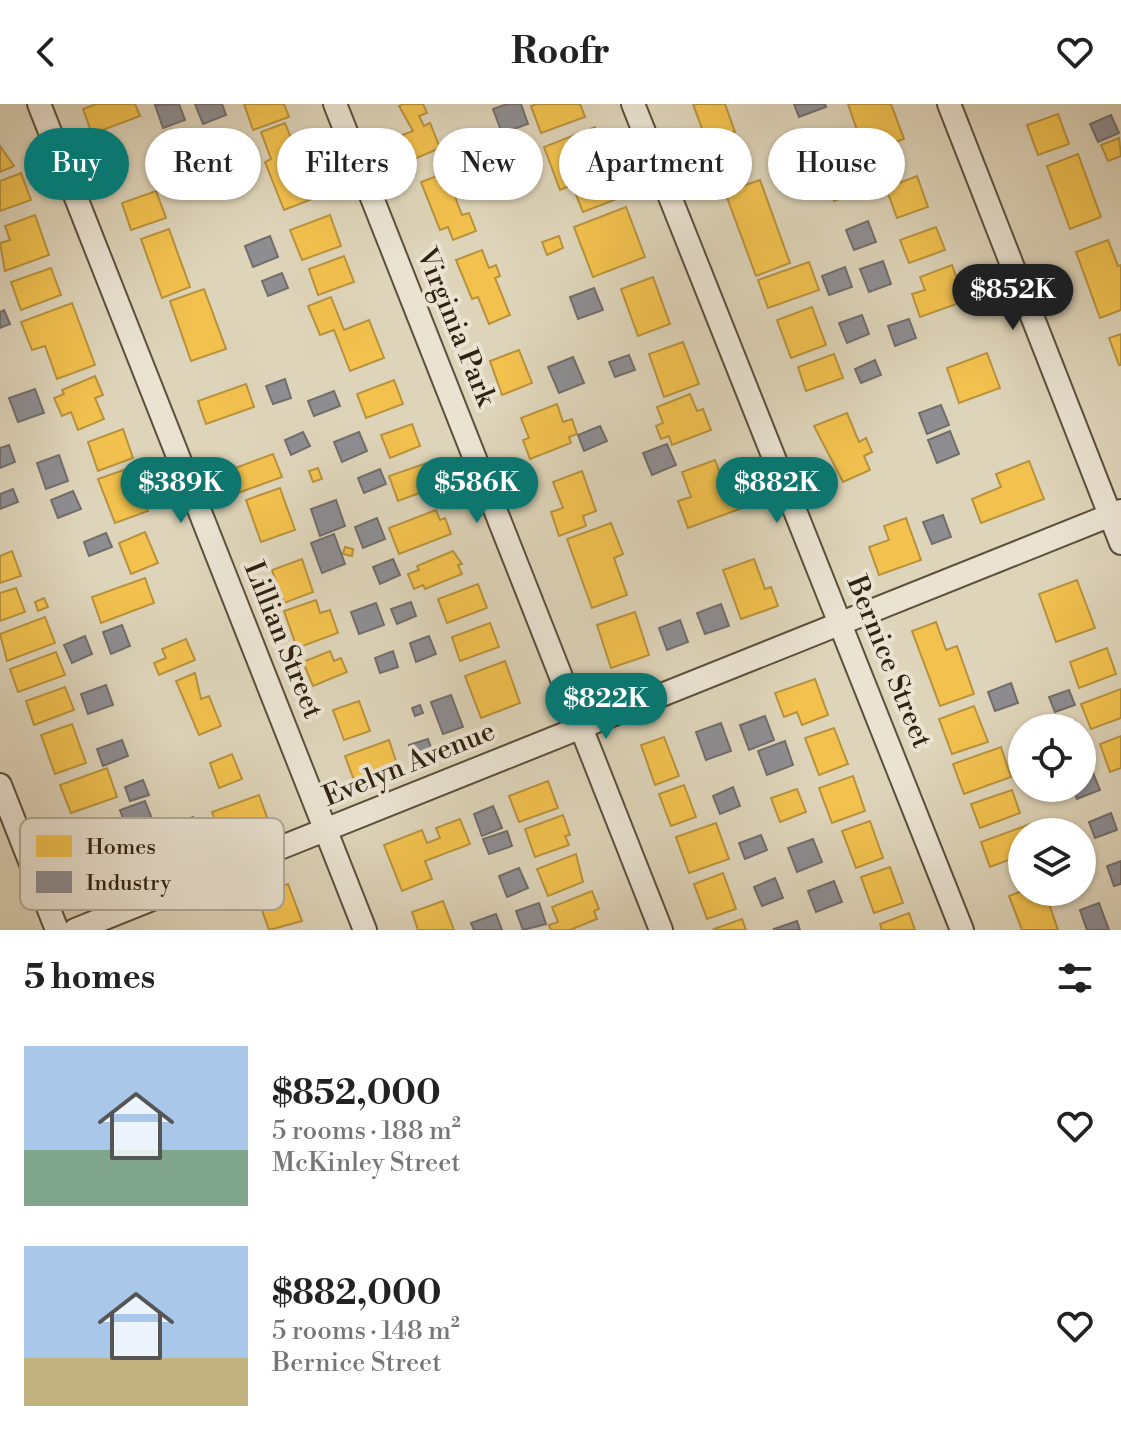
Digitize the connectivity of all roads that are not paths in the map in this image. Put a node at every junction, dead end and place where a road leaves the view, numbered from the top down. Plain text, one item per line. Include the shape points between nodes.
1 (39, 104) edge
2 (335, 104) edge
3 (633, 104) edge
4 (949, 104) edge
5 (1116, 513) edge
6 (1121, 543) edge
7 (841, 622) junction
8 (582, 726) junction
9 (0, 785) edge
10 (326, 829) junction
11 (20, 836) edge
12 (284, 846) edge
13 (49, 910) edge
14 (125, 910) edge
15 (57, 930) edge
16 (75, 930) edge
17 (365, 930) edge
18 (661, 930) edge
19 (962, 930) edge

1 - 10 street, Lillian Street
2 - 8 street, Virginia Park
3 - 7 street, Bernice Street
4 - 5 street
5 - 6 street
5 - 7 street, Evelyn Avenue
7 - 8 street, Evelyn Avenue
7 - 19 street, Bernice Street
8 - 10 street, Evelyn Avenue
8 - 18 street, Virginia Park
9 - 11 street
10 - 12 street, Evelyn Avenue
10 - 17 street, Lillian Street
13 - 15 street
14 - 16 street, Evelyn Avenue

